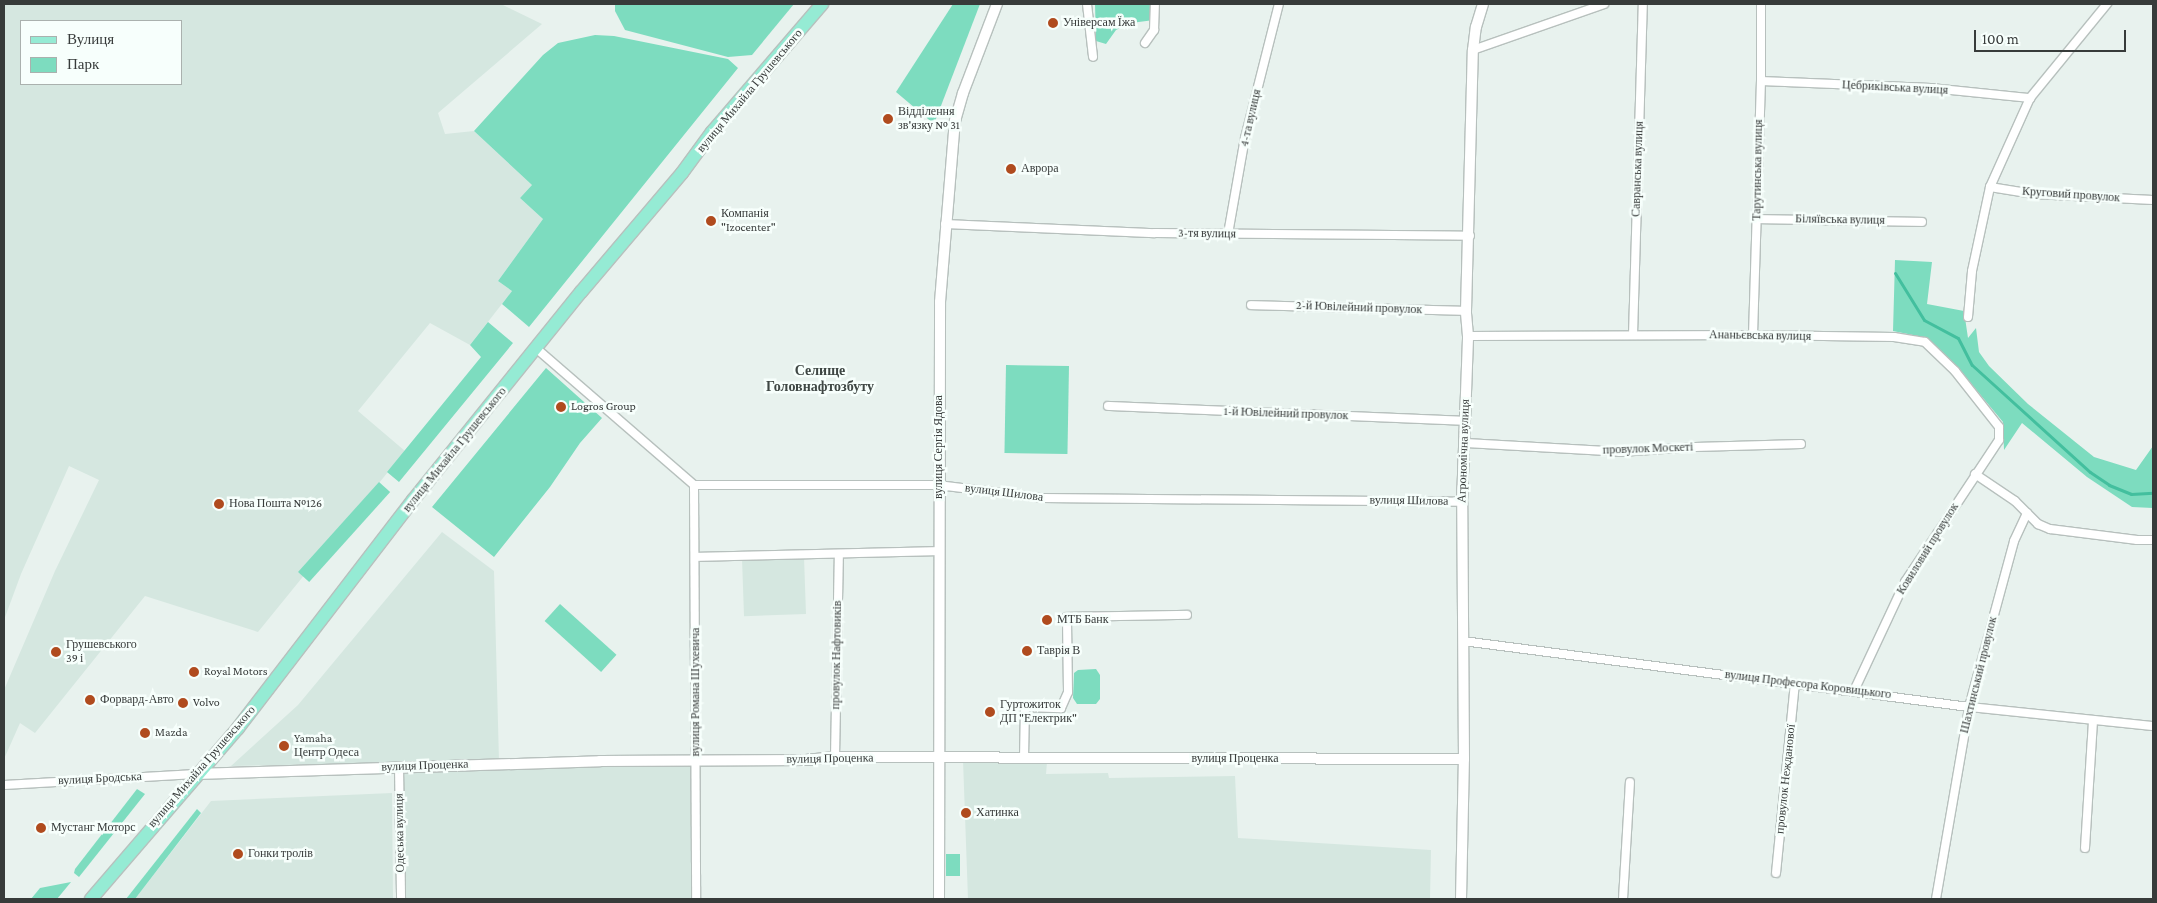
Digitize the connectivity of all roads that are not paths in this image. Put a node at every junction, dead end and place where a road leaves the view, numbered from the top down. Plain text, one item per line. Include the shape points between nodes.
1 (822, 4) edge
2 (997, 4) edge
3 (1087, 4) edge
4 (1155, 4) edge
5 (1279, 4) edge
6 (1483, 4) edge
7 (1604, 4) edge
8 (1643, 4) edge
9 (1761, 4) edge
10 (2107, 4) edge
11 (1145, 43) dead end
12 (1473, 50) junction
13 (1093, 57) dead end
14 (1761, 82) junction
15 (2030, 98) junction
16 (1990, 186) junction
17 (2153, 200) edge
18 (1757, 219) junction
19 (1922, 222) dead end
20 (945, 224) junction
21 (1228, 234) junction
22 (1470, 236) junction
23 (1251, 305) dead end
24 (1466, 311) junction
25 (1968, 317) dead end
26 (1634, 335) junction
27 (1468, 336) junction
28 (1753, 336) junction
29 (537, 349) junction
30 (1108, 406) dead end
31 (1465, 421) junction
32 (1999, 440) joint
33 (1466, 443) junction
34 (1801, 444) dead end
35 (1976, 474) junction
36 (694, 485) junction
37 (938, 485) junction
38 (1462, 502) junction
39 (2027, 513) junction
40 (2153, 540) edge
41 (938, 551) junction
42 (839, 554) junction
43 (696, 557) junction
44 (1186, 615) dead end
45 (1463, 641) junction
46 (1795, 684) junction
47 (1854, 691) junction
48 (1969, 707) junction
49 (2093, 720) junction
50 (2153, 726) edge
51 (835, 757) junction
52 (1024, 758) junction
53 (696, 759) junction
54 (941, 759) junction
55 (1464, 759) junction
56 (399, 767) junction
57 (196, 774) junction
58 (1630, 782) dead end
59 (4, 785) edge
60 (2085, 848) dead end
61 (1776, 873) dead end
62 (91, 899) edge
63 (401, 899) edge
64 (696, 899) edge
65 (939, 899) edge
66 (1462, 899) edge
67 (1623, 899) edge
68 (1936, 899) edge

1 - 29 main road, вулиця Михайла Грушевського via 712,132
2 - 20 street, вулиця Сергія Ядова via 955,122
3 - 13 street
4 - 11 street via 1154,30
5 - 21 street, 4-та вулиця via 1245,138
6 - 12 street, Агрономічна вулиця
7 - 12 street
8 - 26 street, Савранська вулиця
9 - 14 street, Тарутинська вулиця
10 - 15 street
12 - 22 street, Агрономічна вулиця
14 - 15 street, Цебриківська вулиця via 1931,88
14 - 18 street, Тарутинська вулиця
15 - 16 street
16 - 17 street, Круговий провулок via 2033,194
16 - 25 street via 1972,271
18 - 19 street, Біляївська вулиця
18 - 28 street, Тарутинська вулиця
20 - 21 street, 3-тя вулиця
20 - 37 street, вулиця Сергія Ядова via 940,302
21 - 22 street, 3-тя вулиця
22 - 24 street, Агрономічна вулиця
23 - 24 street, 2-й Ювілейний провулок
24 - 27 street, Агрономічна вулиця
26 - 27 street, Ананьєвська вулиця
26 - 28 street, Ананьєвська вулиця
27 - 31 street, Агрономічна вулиця
28 - 32 street, Ананьєвська вулиця via 1894,337 1925,342 1955,371 1999,427
29 - 36 street
29 - 57 main road, вулиця Михайла Грушевського via 414,500 243,721
30 - 31 street, 1-й Ювілейний провулок
31 - 33 street, Агрономічна вулиця
32 - 35 street, Ковиловий провулок
33 - 34 street, провулок Москеті via 1620,452 1695,446
33 - 38 street, Агрономічна вулиця
35 - 39 street
35 - 47 street, Ковиловий провулок via 1904,582
36 - 37 street, вулиця Шилова
36 - 43 street, вулиця Романа Шухевича
37 - 38 street, вулиця Шилова via 1042,498
37 - 41 street, вулиця Сергія Ядова
38 - 45 street, Агрономічна вулиця
39 - 40 street via 2038,524 2055,530
39 - 48 street, Шахтинський провулок via 2014,541
41 - 42 street
41 - 54 street, вулиця Сергія Ядова
42 - 43 street
42 - 51 street, провулок Нафтовиків
43 - 53 street, вулиця Романа Шухевича
44 - 52 street via 1067,617 1068,692 1061,708 1025,707
45 - 46 street, вулиця Професора Коровицького
45 - 55 street, Агрономічна вулиця
46 - 47 street, вулиця Професора Коровицького
46 - 61 street, провулок Нежданової
47 - 48 street, вулиця Професора Коровицького
48 - 49 street, вулиця Професора Коровицького
48 - 68 street, Шахтинський провулок
49 - 50 street, вулиця Професора Коровицького
49 - 60 street
51 - 53 street, вулиця Проценка via 806,760
51 - 54 street, вулиця Проценка
52 - 54 street, вулиця Проценка
52 - 55 street, вулиця Проценка
53 - 56 street, вулиця Проценка
53 - 64 street, вулиця Романа Шухевича
54 - 65 street, вулиця Сергія Ядова
55 - 66 street, Агрономічна вулиця
56 - 57 street, вулиця Проценка
56 - 63 street, Одеська вулиця
57 - 59 street, вулиця Бродська
57 - 62 main road, вулиця Михайла Грушевського
58 - 67 street

